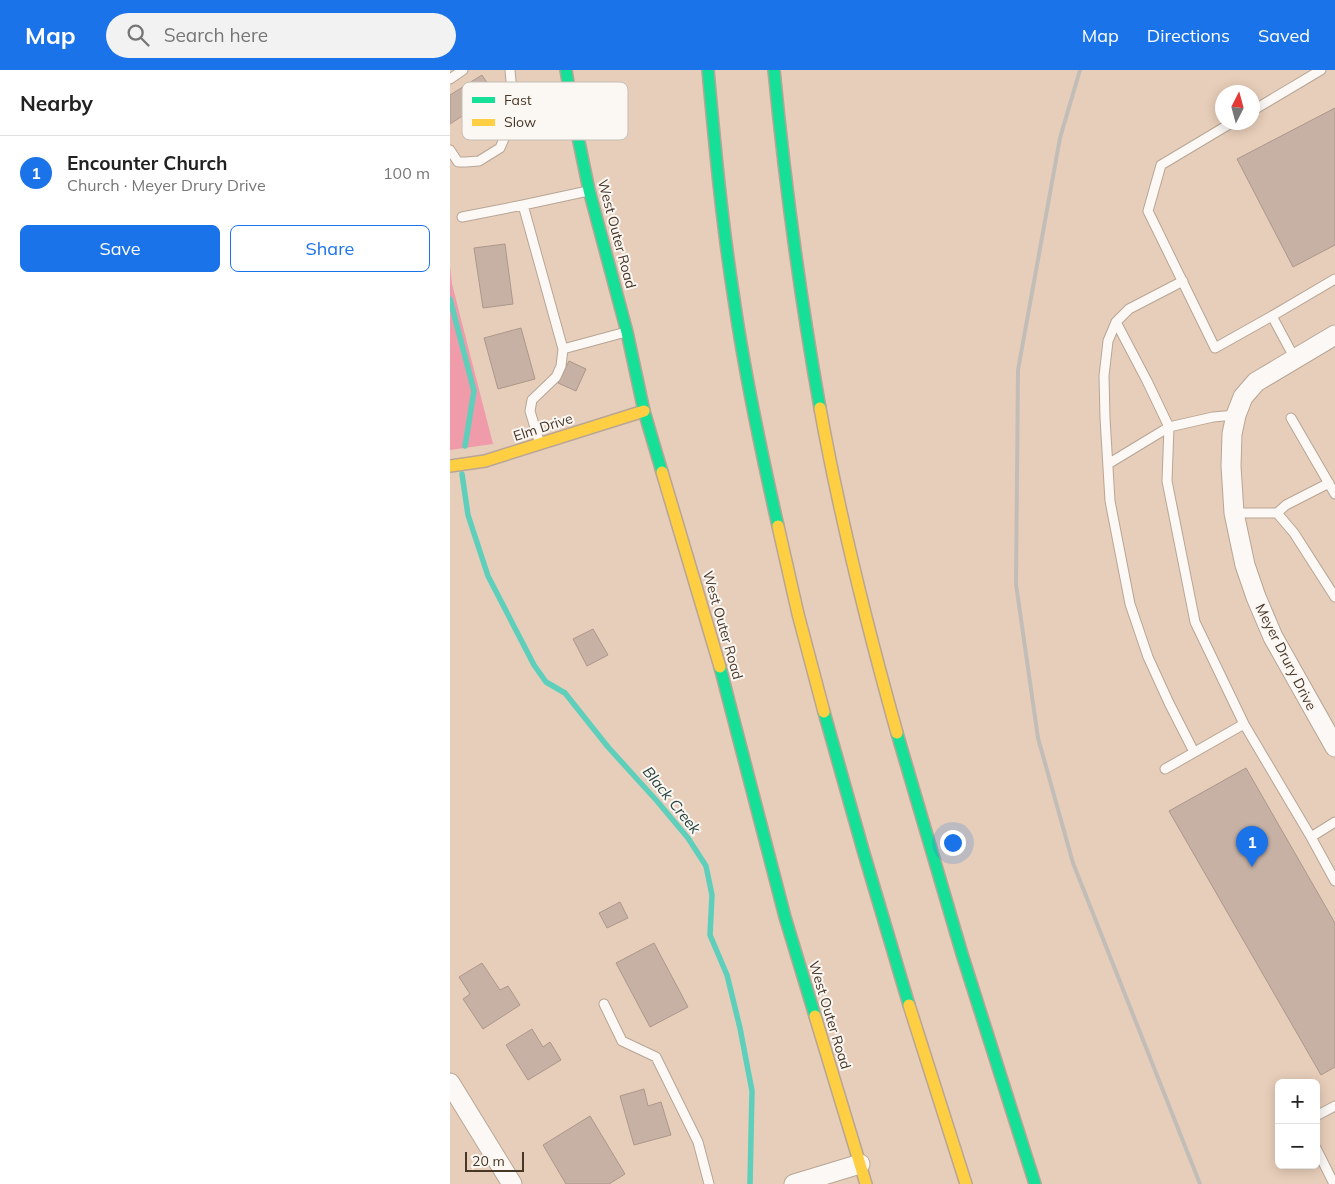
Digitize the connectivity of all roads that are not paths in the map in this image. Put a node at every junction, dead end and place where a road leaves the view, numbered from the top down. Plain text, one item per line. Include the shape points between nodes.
1 (463, 70) edge
2 (708, 70) edge
3 (774, 70) edge
4 (1321, 70) edge
5 (450, 79) edge
6 (1260, 106) edge
7 (1220, 130) edge
8 (503, 140) edge
9 (579, 140) edge
10 (450, 150) edge
11 (589, 190) junction
12 (522, 205) junction
13 (462, 217) dead end
14 (1335, 280) edge
15 (1182, 282) junction
16 (1272, 316) junction
17 (1116, 322) junction
18 (627, 332) junction
19 (1335, 335) edge
20 (563, 349) junction
21 (1295, 358) junction
22 (644, 411) junction
23 (1236, 415) junction
24 (1291, 418) dead end
25 (1168, 427) junction
26 (540, 444) junction
27 (1108, 464) junction
28 (450, 466) edge
29 (1329, 483) junction
30 (1335, 494) edge
31 (1278, 512) junction
32 (1234, 513) junction
33 (1335, 598) edge
34 (1244, 724) junction
35 (1335, 747) edge
36 (1194, 752) junction
37 (1165, 769) dead end
38 (1335, 822) edge
39 (1311, 837) junction
40 (1335, 881) edge
41 (604, 1004) dead end
42 (450, 1083) edge
43 (1335, 1106) edge
44 (1320, 1114) edge
45 (1320, 1154) edge
46 (860, 1164) junction
47 (1331, 1170) edge
48 (512, 1184) edge
49 (709, 1184) edge
50 (794, 1184) edge
51 (866, 1184) edge
52 (966, 1184) edge
53 (1035, 1184) edge
54 (1334, 1184) edge

1 - 5 lane
2 - 52 main road via 723,220 739,328 757,434 802,634 864,854
3 - 53 main road via 792,234 810,353 854,570 946,901
4 - 6 lane
7 - 15 lane via 1161,165 1148,211
8 - 10 lane via 500,148 479,161 458,162
9 - 11 main road, West Outer Road
11 - 12 lane
11 - 18 main road, West Outer Road
12 - 13 lane
12 - 20 lane
14 - 16 lane
15 - 16 lane via 1215,348
15 - 17 lane via 1129,309
16 - 21 lane
17 - 25 lane
17 - 27 lane via 1108,341 1104,376
18 - 20 lane
18 - 22 main road, West Outer Road
19 - 21 street, Meyer Drury Drive
20 - 26 lane via 556,377 532,400 530,411
21 - 23 street, Meyer Drury Drive via 1256,382 1243,397
22 - 26 main road, Elm Drive
22 - 46 main road, West Outer Road via 721,670 785,917
23 - 25 lane via 1213,416
23 - 32 street, Meyer Drury Drive via 1231,466
24 - 29 lane
25 - 27 lane
25 - 34 lane via 1167,481 1196,622
26 - 28 main road, Elm Drive via 485,461
27 - 36 lane via 1110,501 1130,604 1148,657
29 - 30 lane
29 - 31 lane
31 - 32 lane
31 - 33 lane
32 - 35 street, Meyer Drury Drive via 1245,564 1269,629
34 - 36 lane
34 - 39 lane
36 - 37 lane
38 - 39 lane
39 - 40 lane
41 - 49 lane via 622,1040 656,1057 698,1142
42 - 48 street
43 - 44 lane
45 - 47 lane
46 - 50 street
46 - 51 main road, West Outer Road
47 - 54 lane

